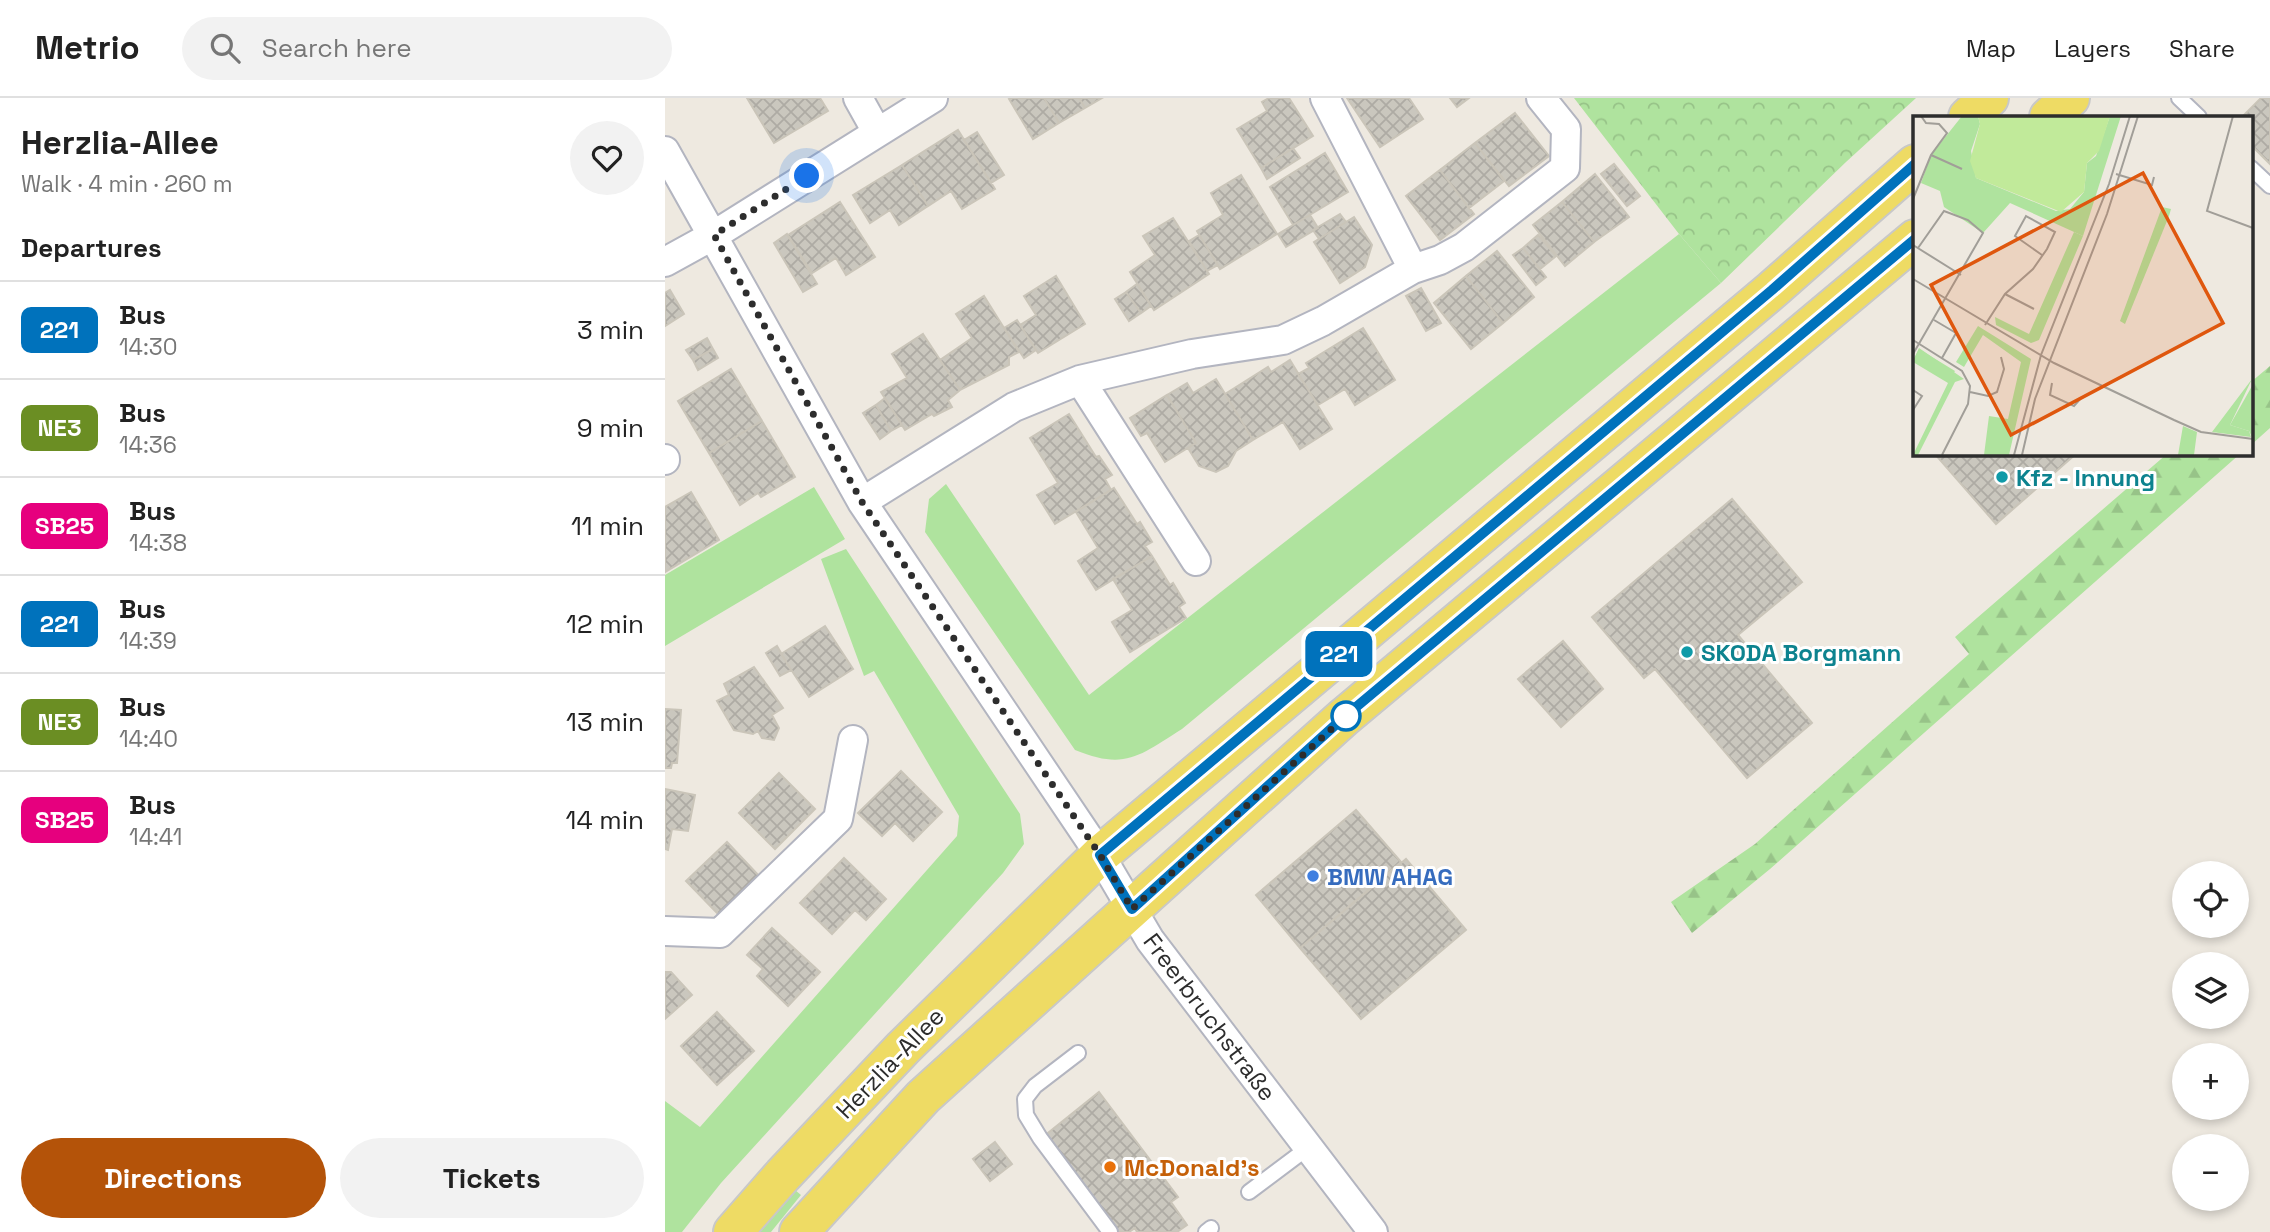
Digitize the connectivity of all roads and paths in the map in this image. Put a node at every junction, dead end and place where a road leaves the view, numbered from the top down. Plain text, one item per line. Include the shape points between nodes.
1 (858, 98) edge
2 (933, 98) edge
3 (1325, 98) edge
4 (1541, 98) edge
5 (1989, 98) edge
6 (2070, 98) edge
7 (2179, 98) edge
8 (1969, 116) edge
9 (2050, 116) edge
10 (2198, 116) edge
11 (877, 132) junction
12 (665, 151) edge
13 (1913, 166) edge
14 (2253, 169) edge
15 (2270, 186) edge
16 (714, 235) junction
17 (1913, 241) edge
18 (665, 262) edge
19 (1413, 269) junction
20 (1080, 380) junction
21 (862, 502) junction
22 (1196, 561) dead end
23 (853, 740) dead end
24 (1100, 855) junction
25 (1132, 909) junction
26 (665, 931) edge
27 (1078, 1053) dead end
28 (1309, 1147) junction
29 (1249, 1192) dead end
30 (733, 1232) edge
31 (799, 1232) edge
32 (1110, 1232) edge
33 (1373, 1232) edge

1 - 11 street
2 - 11 street
3 - 19 street
4 - 19 street via 1566,129 1565,168 1464,247
5 - 8 main road
6 - 9 main road
7 - 10 lane
11 - 16 street
12 - 16 street, Freerbruchstraße
13 - 24 main road, Herzlia-Allee
14 - 15 lane
16 - 18 street
16 - 21 street, Freerbruchstraße
17 - 25 main road, Herzlia-Allee via 1343,718
19 - 20 street via 1283,340 1192,354
20 - 21 street via 1014,407
20 - 22 street
21 - 24 street, Freerbruchstraße
23 - 26 street via 838,819 720,933
24 - 25 street, Freerbruchstraße
24 - 30 main road, Herzlia-Allee via 902,1048
25 - 28 street, Freerbruchstraße via 1150,940
25 - 31 main road, Herzlia-Allee via 923,1097
27 - 32 lane via 1035,1086 1025,1099 1026,1115
28 - 29 lane
28 - 33 street, Freerbruchstraße

